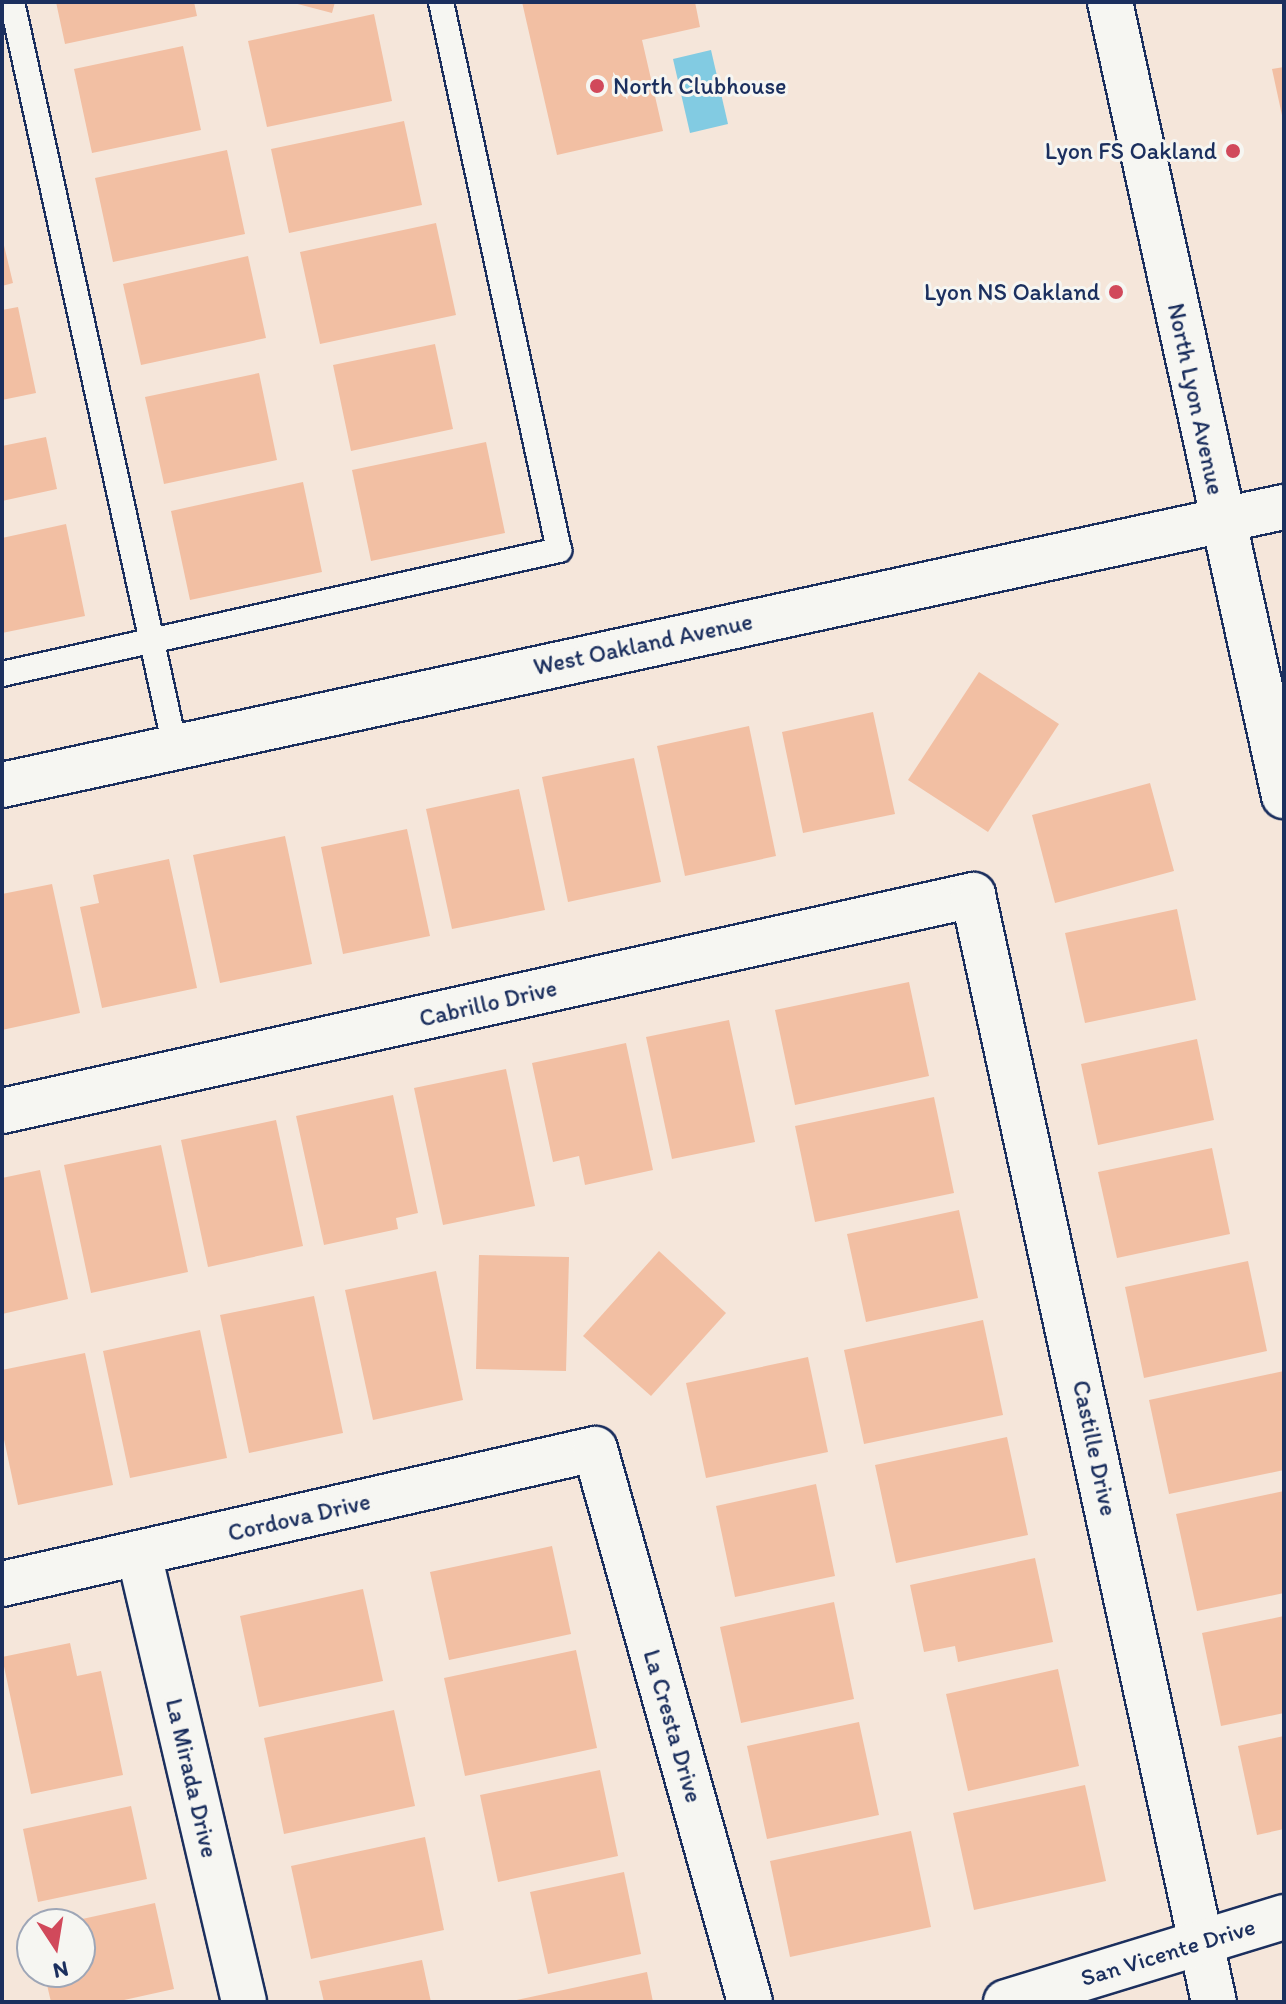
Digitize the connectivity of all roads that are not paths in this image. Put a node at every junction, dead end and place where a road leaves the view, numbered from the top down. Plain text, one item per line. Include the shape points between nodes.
1 (12, 2) edge
2 (441, 2) edge
3 (1110, 2) edge
4 (1284, 507) edge
5 (1221, 517) junction
6 (153, 640) junction
7 (2, 674) edge
8 (175, 747) junction
9 (2, 785) edge
10 (1284, 796) edge
11 (973, 895) joint
12 (2, 1111) edge
13 (595, 1449) joint
14 (139, 1554) junction
15 (2, 1584) edge
16 (1284, 1917) edge
17 (1202, 1938) junction
18 (244, 2002) edge
19 (750, 2002) edge
20 (1006, 2002) edge
21 (1214, 2002) edge

1 - 6 lane
2 - 6 lane via 559,550
3 - 5 street, North Lyon Avenue
4 - 5 street, West Oakland Avenue
5 - 8 street, West Oakland Avenue
5 - 10 street, North Lyon Avenue
6 - 7 lane
6 - 8 lane
8 - 9 street, West Oakland Avenue
11 - 12 street, Cabrillo Drive
11 - 17 street, Castille Drive
13 - 14 street, Cordova Drive
13 - 19 street, La Cresta Drive
14 - 15 street, Cordova Drive
14 - 18 street, La Mirada Drive
16 - 17 street, San Vicente Drive
17 - 20 street, San Vicente Drive
17 - 21 street, Castille Drive

